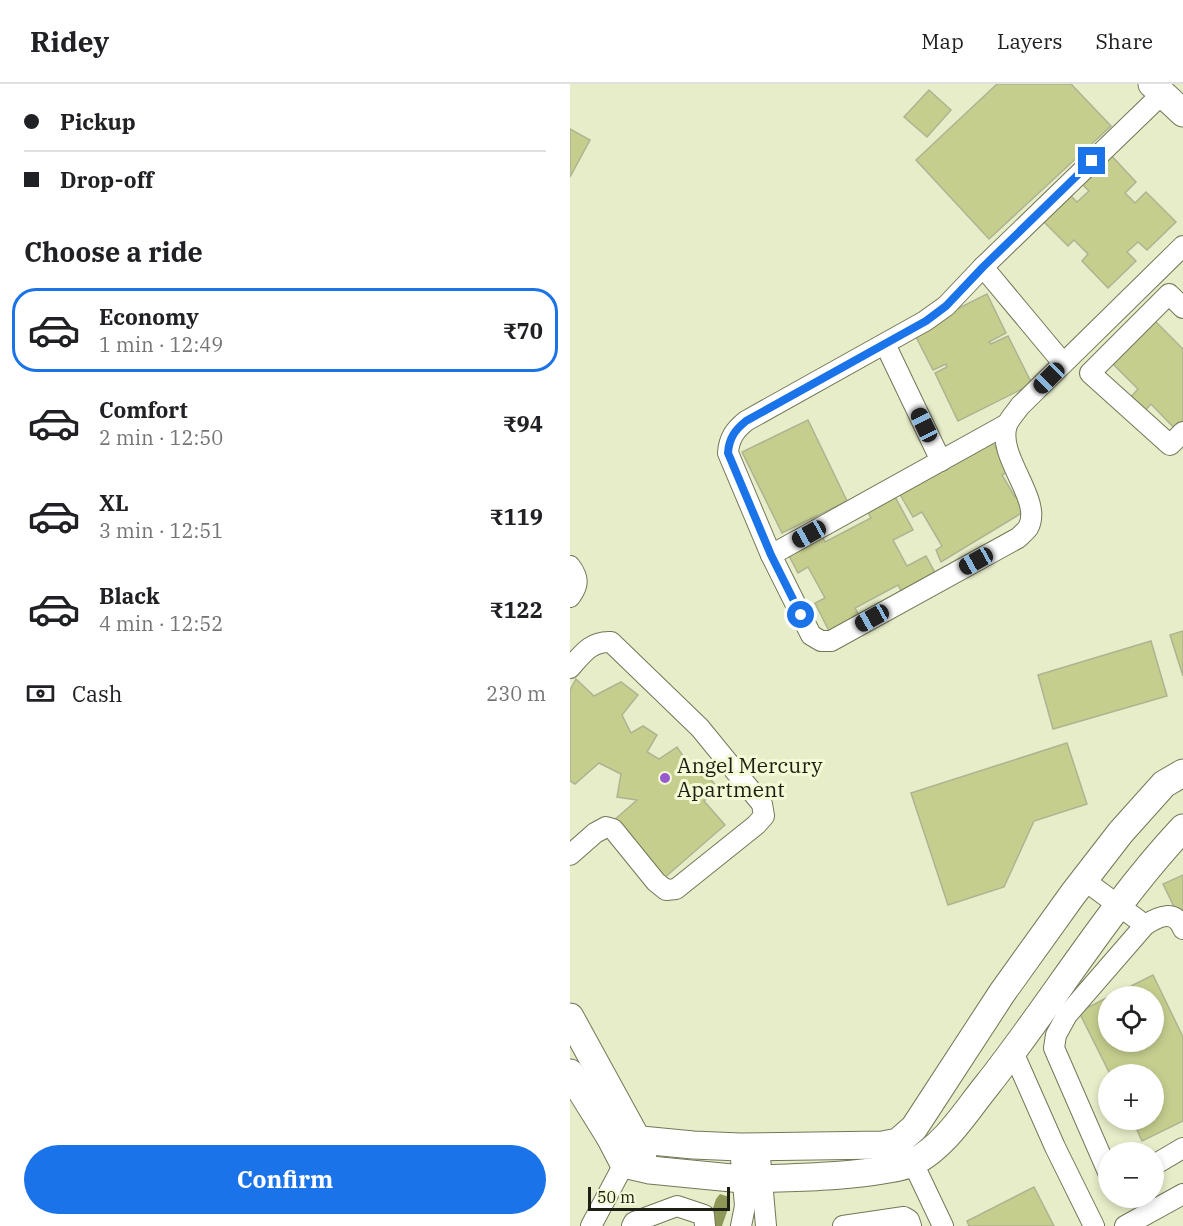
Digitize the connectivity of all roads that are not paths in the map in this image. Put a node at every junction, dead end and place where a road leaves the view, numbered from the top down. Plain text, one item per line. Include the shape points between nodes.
1 (1157, 89) edge
2 (1183, 113) edge
3 (1183, 246) edge
4 (983, 267) junction
5 (1183, 308) edge
6 (885, 344) junction
7 (1063, 363) junction
8 (1007, 424) junction
9 (1183, 432) edge
10 (941, 461) junction
11 (771, 555) junction
12 (570, 566) edge
13 (570, 597) edge
14 (570, 668) edge
15 (1183, 773) edge
16 (1183, 828) edge
17 (570, 855) edge
18 (1084, 880) junction
19 (1119, 905) junction
20 (1145, 925) junction
21 (1183, 929) edge
22 (1002, 993) junction
23 (1042, 1011) junction
24 (570, 1017) edge
25 (1013, 1052) junction
26 (570, 1073) edge
27 (610, 1137) junction
28 (638, 1141) junction
29 (750, 1146) junction
30 (1183, 1148) edge
31 (1098, 1149) edge
32 (905, 1153) junction
33 (1164, 1159) edge
34 (637, 1167) junction
35 (752, 1179) junction
36 (1183, 1194) edge
37 (1137, 1223) edge
38 (591, 1226) edge
39 (632, 1226) edge
40 (705, 1226) edge
41 (741, 1226) edge
42 (766, 1226) edge
43 (843, 1226) edge
44 (911, 1226) edge
45 (943, 1226) edge
46 (1094, 1226) edge

1 - 2 street
1 - 4 street
3 - 7 street
4 - 6 street via 946,306
4 - 7 street
5 - 9 street via 1169,294 1090,373 1170,445
6 - 10 street
6 - 11 street via 746,421 729,441 728,453
7 - 8 street
8 - 10 street
8 - 11 street via 1008,451 1031,510 1027,529 1018,538 831,642 811,635
10 - 11 street
12 - 13 street via 578,579
14 - 17 street via 599,642 612,642 700,728 762,804 764,816 676,889 666,890 656,882 613,829 606,827
15 - 18 street via 1164,784
16 - 19 street
18 - 19 street
18 - 22 street
19 - 20 street
19 - 23 street
20 - 21 street via 1167,915 1175,918
20 - 31 street via 1067,1015 1055,1041 1054,1048
22 - 23 street
22 - 32 street via 914,1128
23 - 25 street
24 - 28 street
25 - 32 street via 938,1147
25 - 46 street
26 - 27 street
27 - 28 street
27 - 34 street
28 - 29 street
28 - 34 street
29 - 32 street via 882,1145
29 - 35 street
30 - 33 street
32 - 35 street via 900,1167 862,1174
32 - 45 street
34 - 35 street
34 - 38 street
35 - 41 street
35 - 42 street
36 - 37 street
39 - 40 street via 677,1206 704,1215
43 - 44 street via 904,1217

